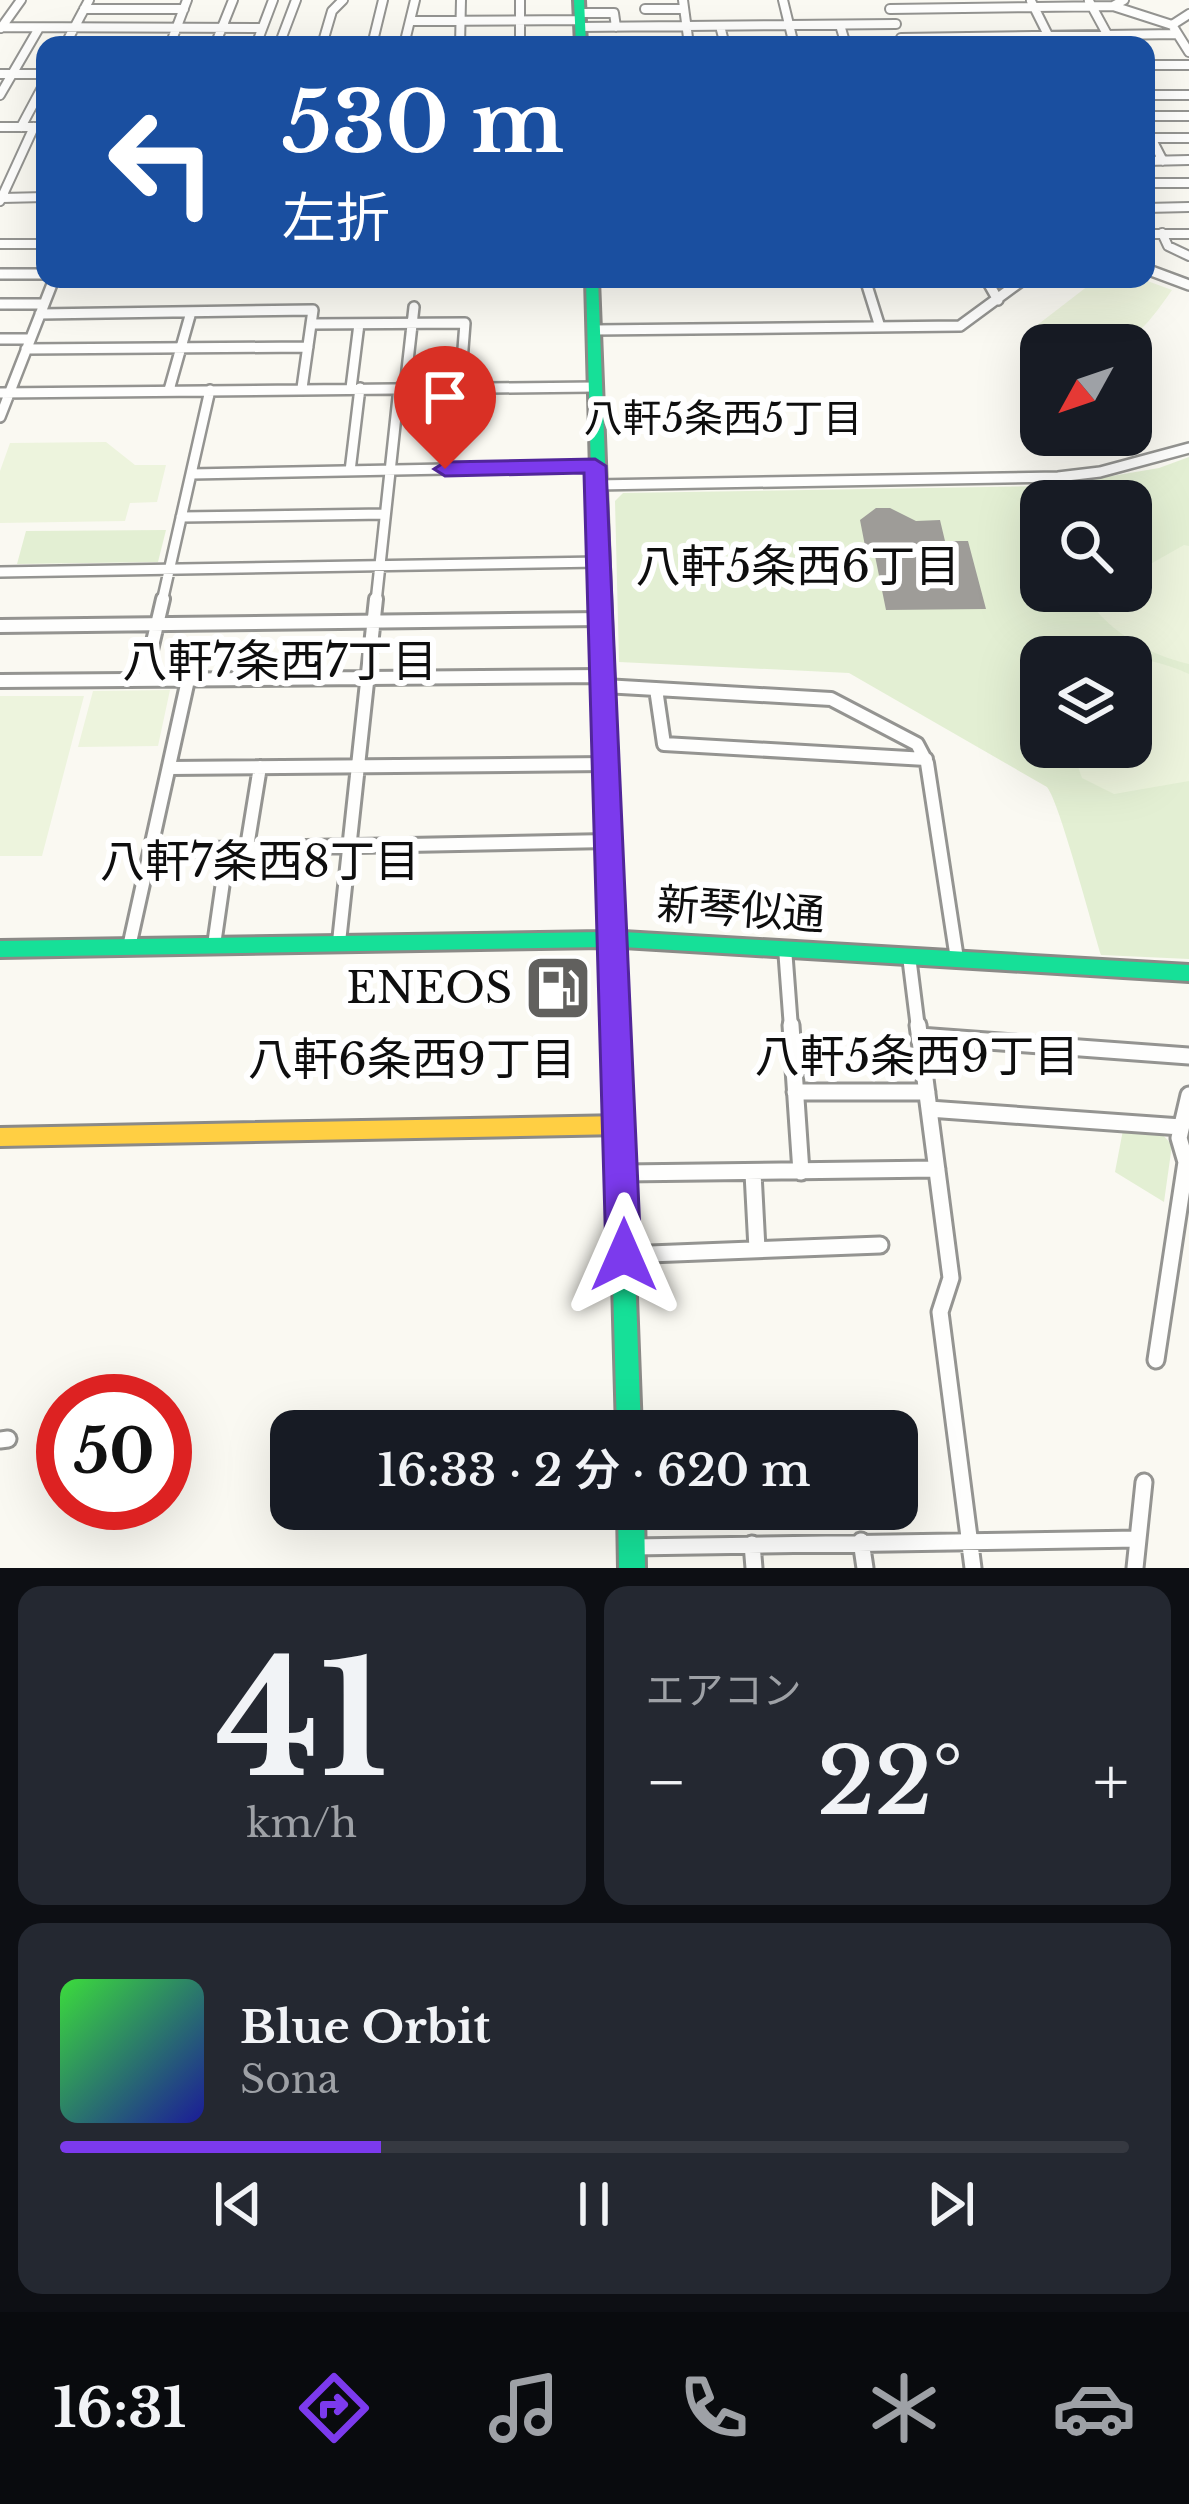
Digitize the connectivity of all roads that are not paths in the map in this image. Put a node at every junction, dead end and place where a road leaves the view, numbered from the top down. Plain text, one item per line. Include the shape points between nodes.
1 (21, 0) edge
2 (233, 0) edge
3 (273, 0) edge
4 (296, 0) edge
5 (343, 0) edge
6 (383, 0) edge
7 (415, 0) edge
8 (460, 0) edge
9 (520, 0) edge
10 (783, 0) edge
11 (1124, 0) edge
12 (1090, 3) edge
13 (86, 4) edge
14 (185, 4) edge
15 (645, 4) edge
16 (684, 4) edge
17 (889, 4) edge
18 (1032, 4) edge
19 (1113, 6) junction
20 (951, 8) junction
21 (986, 8) junction
22 (1188, 14) edge
23 (520, 20) junction
24 (412, 21) junction
25 (458, 21) junction
26 (580, 24) edge
27 (896, 24) junction
28 (789, 25) junction
29 (840, 25) junction
30 (1172, 25) junction
31 (687, 26) junction
32 (720, 26) junction
33 (616, 27) junction
34 (643, 27) junction
35 (1, 28) edge
36 (39, 28) junction
37 (221, 28) junction
38 (262, 28) junction
39 (73, 29) junction
40 (176, 29) junction
41 (1178, 34) junction
42 (1108, 35) junction
43 (70, 36) edge
44 (173, 36) edge
45 (218, 36) edge
46 (259, 36) edge
47 (283, 36) edge
48 (325, 36) edge
49 (374, 36) edge
50 (407, 36) edge
51 (459, 36) edge
52 (520, 36) edge
53 (542, 36) edge
54 (688, 36) edge
55 (723, 36) edge
56 (792, 36) edge
57 (843, 36) edge
58 (900, 36) edge
59 (965, 36) edge
60 (1000, 36) edge
61 (1048, 36) edge
62 (1098, 36) edge
63 (1188, 50) edge
64 (1189, 64) edge
65 (1155, 65) edge
66 (0, 74) edge
67 (12, 74) junction
68 (36, 77) edge
69 (0, 95) edge
70 (1155, 95) edge
71 (1189, 95) edge
72 (36, 96) edge
73 (1155, 116) edge
74 (1189, 116) edge
75 (0, 127) edge
76 (21, 127) junction
77 (36, 127) edge
78 (36, 132) edge
79 (1155, 138) edge
80 (1189, 139) edge
81 (28, 142) junction
82 (36, 142) edge
83 (1155, 148) edge
84 (1189, 160) edge
85 (1155, 161) edge
86 (1163, 161) junction
87 (1189, 183) edge
88 (1155, 184) edge
89 (36, 198) edge
90 (1, 200) edge
91 (1189, 207) edge
92 (1155, 208) edge
93 (1155, 233) edge
94 (1162, 233) junction
95 (1189, 234) edge
96 (0, 244) edge
97 (36, 244) edge
98 (1189, 256) edge
99 (1155, 272) edge
100 (0, 274) edge
101 (36, 274) edge
102 (1189, 285) edge
103 (50, 288) edge
104 (592, 288) edge
105 (868, 288) edge
106 (991, 288) edge
107 (1013, 288) edge
108 (998, 300) junction
109 (0, 304) edge
110 (415, 307) dead end
111 (42, 309) junction
112 (191, 312) junction
113 (414, 323) junction
114 (311, 324) junction
115 (358, 324) junction
116 (880, 327) junction
117 (594, 330) junction
118 (0, 339) edge
119 (28, 344) junction
120 (308, 347) junction
121 (181, 348) junction
122 (0, 374) edge
123 (16, 374) junction
124 (302, 388) junction
125 (356, 388) junction
126 (402, 388) junction
127 (460, 388) junction
128 (595, 388) junction
129 (169, 390) junction
130 (210, 390) junction
131 (5, 392) edge
132 (0, 417) edge
133 (1189, 448) edge
134 (389, 470) junction
135 (350, 471) junction
136 (190, 474) junction
137 (596, 476) junction
138 (385, 514) junction
139 (181, 517) junction
140 (600, 562) junction
141 (379, 565) junction
142 (169, 569) junction
143 (0, 572) edge
144 (602, 619) junction
145 (374, 622) junction
146 (155, 624) junction
147 (0, 626) edge
148 (144, 680) junction
149 (188, 680) junction
150 (367, 680) junction
151 (0, 681) edge
152 (604, 681) junction
153 (656, 689) junction
154 (926, 759) junction
155 (606, 764) junction
156 (358, 766) junction
157 (260, 767) junction
158 (169, 768) junction
159 (608, 842) junction
160 (350, 843) junction
161 (228, 847) junction
162 (247, 847) junction
163 (151, 850) junction
164 (613, 939) junction
165 (339, 942) junction
166 (214, 945) junction
167 (129, 946) junction
168 (785, 948) junction
169 (0, 949) edge
170 (909, 956) junction
171 (957, 958) junction
172 (1189, 973) edge
173 (920, 1036) junction
174 (1189, 1055) edge
175 (795, 1092) junction
176 (1189, 1094) edge
177 (928, 1101) junction
178 (622, 1125) junction
179 (1180, 1126) junction
180 (0, 1137) edge
181 (937, 1169) junction
182 (801, 1172) junction
183 (624, 1173) junction
184 (753, 1173) junction
185 (880, 1245) dead end
186 (757, 1249) junction
187 (624, 1255) junction
188 (1156, 1360) dead end
189 (628, 1410) edge
190 (1144, 1482) dead end
191 (632, 1530) edge
192 (1138, 1538) junction
193 (968, 1539) junction
194 (862, 1541) junction
195 (752, 1544) junction
196 (632, 1547) junction
197 (632, 1568) edge
198 (754, 1568) edge
199 (865, 1568) edge
200 (974, 1568) edge
201 (1136, 1568) edge

1 - 35 street
2 - 37 street
3 - 38 street
4 - 47 street
5 - 48 street
6 - 49 street
7 - 24 street
8 - 25 street
9 - 23 street
10 - 28 street
11 - 19 street
12 - 18 street
12 - 19 street
12 - 42 street
13 - 14 street
13 - 39 street
14 - 40 street
15 - 16 street
15 - 34 street
16 - 31 street
17 - 20 street
17 - 27 street
18 - 21 street
18 - 61 street
19 - 30 street
20 - 21 street
20 - 59 street
21 - 60 street
22 - 30 street
23 - 25 street
23 - 26 street
23 - 52 street
24 - 25 street
24 - 50 street
25 - 51 street
26 - 33 street
26 - 33 street via 614,13
26 - 53 street
27 - 29 street
27 - 58 street
28 - 29 street
28 - 32 street
28 - 56 street
29 - 57 street
30 - 41 street
31 - 32 street
31 - 34 street
31 - 54 street
32 - 55 street
33 - 34 street
35 - 36 street
36 - 39 street
36 - 67 street
37 - 38 street
37 - 40 street
37 - 45 street
38 - 46 street
39 - 40 street
39 - 43 street
40 - 44 street
41 - 42 street
41 - 63 street
42 - 62 street
64 - 65 street
66 - 67 street
67 - 68 street
67 - 69 street
70 - 71 street
72 - 76 street
73 - 74 street
75 - 76 street
76 - 77 street
78 - 81 street
79 - 80 street
81 - 82 street
81 - 90 street
83 - 86 street
84 - 86 street
85 - 86 street
87 - 88 street
89 - 90 street
91 - 92 street
93 - 94 street
94 - 95 street
94 - 98 street via 1168,246
96 - 97 street
99 - 102 street
100 - 101 street
103 - 111 street
104 - 117 main road
105 - 116 street
106 - 108 street
107 - 108 street
108 - 116 street via 960,326
109 - 111 street
110 - 113 street
111 - 112 street
111 - 119 street
112 - 114 street via 313,310
112 - 121 street
113 - 115 street
113 - 126 street
113 - 127 street via 465,322
114 - 115 street
114 - 120 street
115 - 125 street
116 - 117 street
117 - 128 main road
118 - 119 street
119 - 121 street
119 - 123 street
120 - 121 street
120 - 124 street
121 - 129 street
122 - 123 street
123 - 131 street
124 - 125 street
124 - 130 street
125 - 126 street
125 - 135 street
126 - 127 street
126 - 134 street
127 - 128 street
128 - 137 main road
129 - 130 street
129 - 131 street
130 - 136 street
131 - 132 street
133 - 137 street via 1058,477
134 - 135 street
134 - 137 street
134 - 138 street
135 - 136 street
136 - 139 street
137 - 140 main road
138 - 139 street
138 - 141 street
139 - 142 street
140 - 141 street
140 - 144 main road
141 - 142 street
141 - 145 street
142 - 143 street
142 - 146 street
144 - 145 street
144 - 152 main road
145 - 146 street
145 - 150 street
146 - 147 street
146 - 148 street
148 - 149 street
148 - 151 street
149 - 150 street
149 - 158 street
150 - 152 street
150 - 156 street
152 - 153 street
152 - 155 main road
153 - 154 street via 831,699 917,744
153 - 154 street via 664,744
154 - 171 street
155 - 156 street
155 - 159 main road
156 - 157 street
156 - 160 street
157 - 158 street
157 - 162 street
158 - 163 street
159 - 160 street
159 - 164 main road
160 - 162 street
160 - 165 street
161 - 162 street
161 - 163 street
161 - 166 street
163 - 167 street
164 - 165 main road, 新琴似通
164 - 168 main road, 新琴似通
164 - 178 main road
165 - 166 main road, 新琴似通
166 - 167 main road, 新琴似通
167 - 169 main road, 新琴似通
168 - 170 main road, 新琴似通
168 - 175 street
170 - 171 main road, 新琴似通
170 - 173 street
171 - 172 main road, 新琴似通
173 - 174 street
173 - 177 street
175 - 177 street
175 - 182 street
176 - 179 street
177 - 179 street
177 - 181 street
178 - 180 main road
178 - 183 main road
179 - 188 street via 1186,1162
181 - 182 street
181 - 193 street via 951,1278 940,1312
182 - 184 street
183 - 184 street
183 - 187 main road
184 - 186 street
185 - 186 street
186 - 187 street
187 - 189 main road
190 - 192 street
191 - 196 main road
192 - 193 street
192 - 201 street
193 - 194 street
193 - 200 street
194 - 195 street
194 - 199 street
195 - 196 street
195 - 198 street
196 - 197 main road

